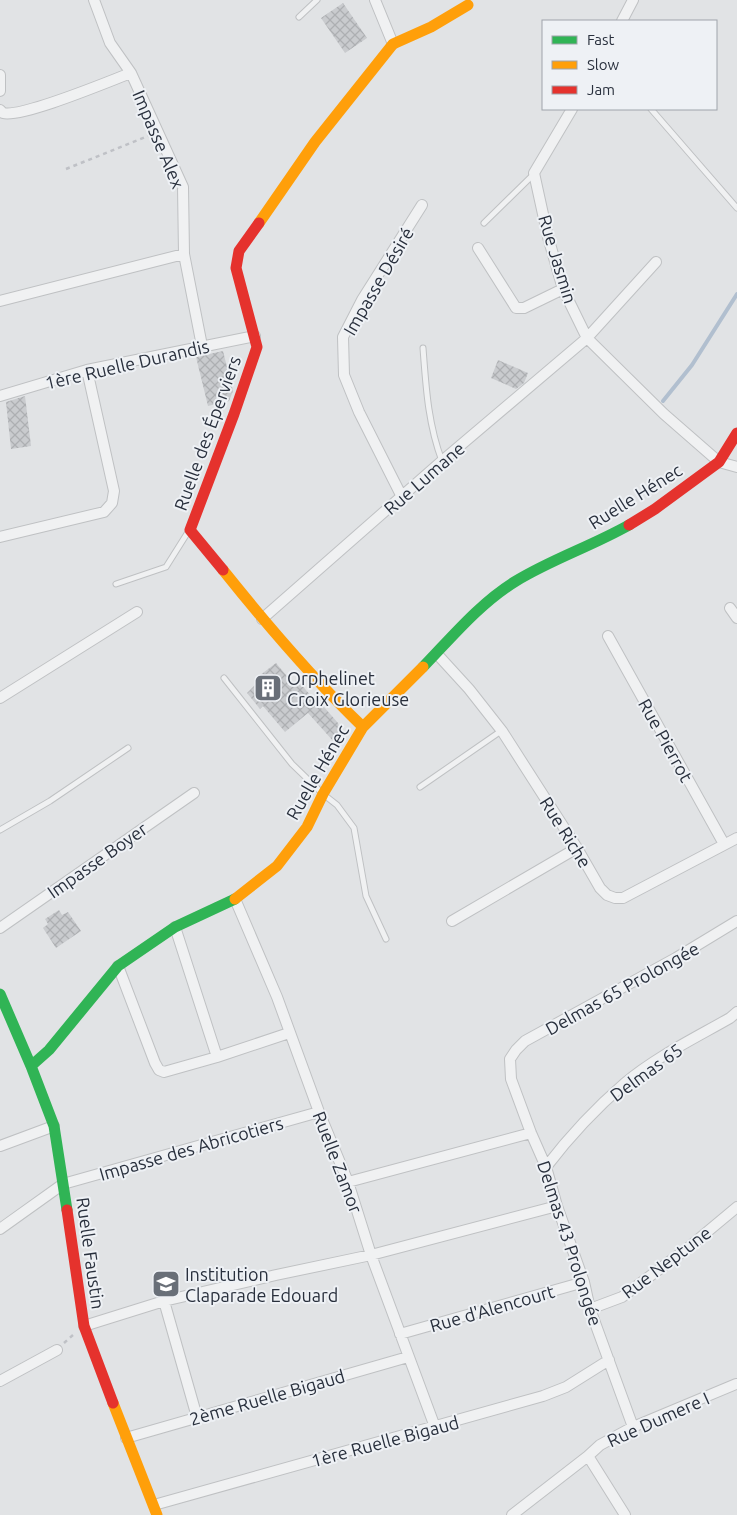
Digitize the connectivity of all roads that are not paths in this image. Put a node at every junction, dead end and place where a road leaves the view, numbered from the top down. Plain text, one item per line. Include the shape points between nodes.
1 (94, 0) edge
2 (317, 0) edge
3 (375, 0) edge
4 (633, 0) edge
5 (468, 5) dead end
6 (299, 18) dead end
7 (623, 20) edge
8 (393, 44) junction
9 (131, 73) junction
10 (0, 75) edge
11 (0, 91) edge
12 (0, 110) edge
13 (571, 110) edge
14 (652, 110) edge
15 (534, 173) junction
16 (422, 205) dead end
17 (737, 208) edge
18 (484, 223) dead end
19 (478, 248) dead end
20 (184, 254) junction
21 (656, 262) dead end
22 (563, 289) junction
23 (0, 301) edge
24 (255, 336) junction
25 (587, 338) junction
26 (202, 346) junction
27 (423, 348) dead end
28 (86, 370) junction
29 (0, 396) edge
30 (737, 433) edge
31 (442, 461) junction
32 (719, 462) junction
33 (737, 467) edge
34 (402, 496) junction
35 (190, 530) junction
36 (0, 537) edge
37 (116, 584) dead end
38 (730, 608) dead end
39 (137, 612) dead end
40 (737, 618) edge
41 (262, 619) junction
42 (608, 636) dead end
43 (436, 654) junction
44 (224, 678) dead end
45 (0, 698) edge
46 (363, 727) junction
47 (502, 731) junction
48 (128, 748) dead end
49 (420, 786) dead end
50 (194, 793) dead end
51 (323, 794) junction
52 (0, 830) edge
53 (737, 838) edge
54 (724, 844) junction
55 (577, 848) junction
56 (235, 899) junction
57 (452, 921) dead end
58 (737, 921) edge
59 (174, 927) junction
60 (0, 928) edge
61 (386, 939) dead end
62 (118, 966) junction
63 (0, 994) edge
64 (737, 1012) edge
65 (288, 1032) junction
66 (217, 1057) junction
67 (510, 1058) joint
68 (32, 1066) junction
69 (319, 1112) junction
70 (54, 1126) junction
71 (531, 1133) junction
72 (0, 1146) edge
73 (546, 1167) junction
74 (348, 1182) junction
75 (63, 1184) junction
76 (557, 1206) junction
77 (737, 1208) edge
78 (0, 1229) edge
79 (371, 1255) junction
80 (584, 1282) junction
81 (164, 1301) junction
82 (590, 1309) junction
83 (84, 1326) junction
84 (400, 1334) junction
85 (57, 1350) road end
86 (408, 1357) junction
87 (609, 1360) junction
88 (0, 1381) edge
89 (736, 1384) dead end
90 (197, 1417) junction
91 (435, 1427) junction
92 (633, 1427) junction
93 (126, 1438) junction
94 (588, 1456) junction
95 (155, 1510) edge
96 (512, 1515) edge
97 (625, 1515) edge

1 - 9 street, Impasse Alex via 110,43
2 - 6 lane
3 - 8 street
4 - 7 street
5 - 8 street, Ruelle des Éperviers
8 - 24 street, Ruelle des Éperviers via 315,142 239,251 236,268
9 - 12 street via 13,115
9 - 20 street, Impasse Alex via 183,187
10 - 11 street
13 - 15 street
14 - 17 lane
15 - 18 lane
15 - 22 street, Rue Jasmin
16 - 34 street, Impasse Désiré via 362,300 343,337 344,375
19 - 22 street via 516,308 524,308
20 - 23 street
20 - 26 street, Impasse Alex
21 - 25 street, Rue Lumane
22 - 25 street, Rue Jasmin
24 - 26 street, 1ère Ruelle Durandis
24 - 35 street, Ruelle des Éperviers via 257,347
25 - 31 street, Rue Lumane
25 - 32 street, Rue Jasmin via 664,414
26 - 28 street, 1ère Ruelle Durandis
27 - 31 lane via 427,406
28 - 29 street, 1ère Ruelle Durandis
28 - 36 street via 114,491 112,502 104,512
30 - 32 street, Ruelle Hénec
31 - 34 street, Rue Lumane
32 - 33 street, Rue Jasmin
32 - 43 street, Ruelle Hénec via 655,509 609,536 516,581 489,600
34 - 41 street, Rue Lumane
35 - 37 lane via 166,567
35 - 41 street, Ruelle des Éperviers
38 - 40 street
39 - 45 street
41 - 46 street, Ruelle des Éperviers via 326,692
42 - 54 street, Rue Pierrot
43 - 46 street, Ruelle Hénec
43 - 47 street, Rue Riche
44 - 51 lane via 292,764
46 - 51 street, Ruelle Hénec
47 - 49 lane
47 - 55 street, Rue Riche
48 - 52 lane via 50,801
50 - 60 street, Impasse Boyer
51 - 56 street, Ruelle Hénec via 307,827 278,866
51 - 61 lane via 337,805 354,828 366,896
53 - 54 street, Rue Riche
54 - 55 street, Rue Riche via 623,898 607,895 600,888
55 - 57 street
56 - 59 street, Ruelle Hénec
56 - 65 street, Ruelle Zamor via 277,996
58 - 67 street, Delmas 65 Prolongée via 525,1042
59 - 62 street, Ruelle Hénec
59 - 66 street
62 - 66 street via 159,1070 164,1072
62 - 68 street, Ruelle Hénec
63 - 68 street, Ruelle Faustin
64 - 73 street, Delmas 65 via 626,1082 564,1144
65 - 66 street
65 - 69 street, Ruelle Zamor
67 - 71 street, Delmas 43 Prolongée via 511,1079
68 - 70 street, Ruelle Faustin
69 - 74 street, Ruelle Zamor
69 - 75 street, Impasse des Abricotiers
70 - 72 street
70 - 75 street, Ruelle Faustin
71 - 73 street, Delmas 43 Prolongée
71 - 74 street
73 - 76 street, Delmas 43 Prolongée
74 - 79 street, Ruelle Zamor
75 - 78 street, Impasse des Abricotiers
75 - 83 street, Ruelle Faustin
76 - 79 street
76 - 80 street, Delmas 43 Prolongée
77 - 82 street, Rue Neptune via 622,1297
79 - 81 street
79 - 84 street, Ruelle Zamor
80 - 82 street, Delmas 43 Prolongée
80 - 84 street, Rue d'Alencourt
81 - 83 street
81 - 90 street
82 - 87 street, Delmas 43 Prolongée
83 - 93 street, Ruelle Faustin
84 - 86 street, Ruelle Zamor
85 - 88 street
86 - 90 street, 2ème Ruelle Bigaud
86 - 91 street, Ruelle Zamor
87 - 91 street, 1ère Ruelle Bigaud via 566,1387 543,1396
87 - 92 street, Delmas 43 Prolongée
89 - 92 street, Rue Dumere I
90 - 93 street, 2ème Ruelle Bigaud
91 - 95 street, 1ère Ruelle Bigaud
92 - 94 street, Rue Dumere I via 600,1445
93 - 95 street, Ruelle Faustin
94 - 96 street, Rue Dumere I
94 - 97 street

